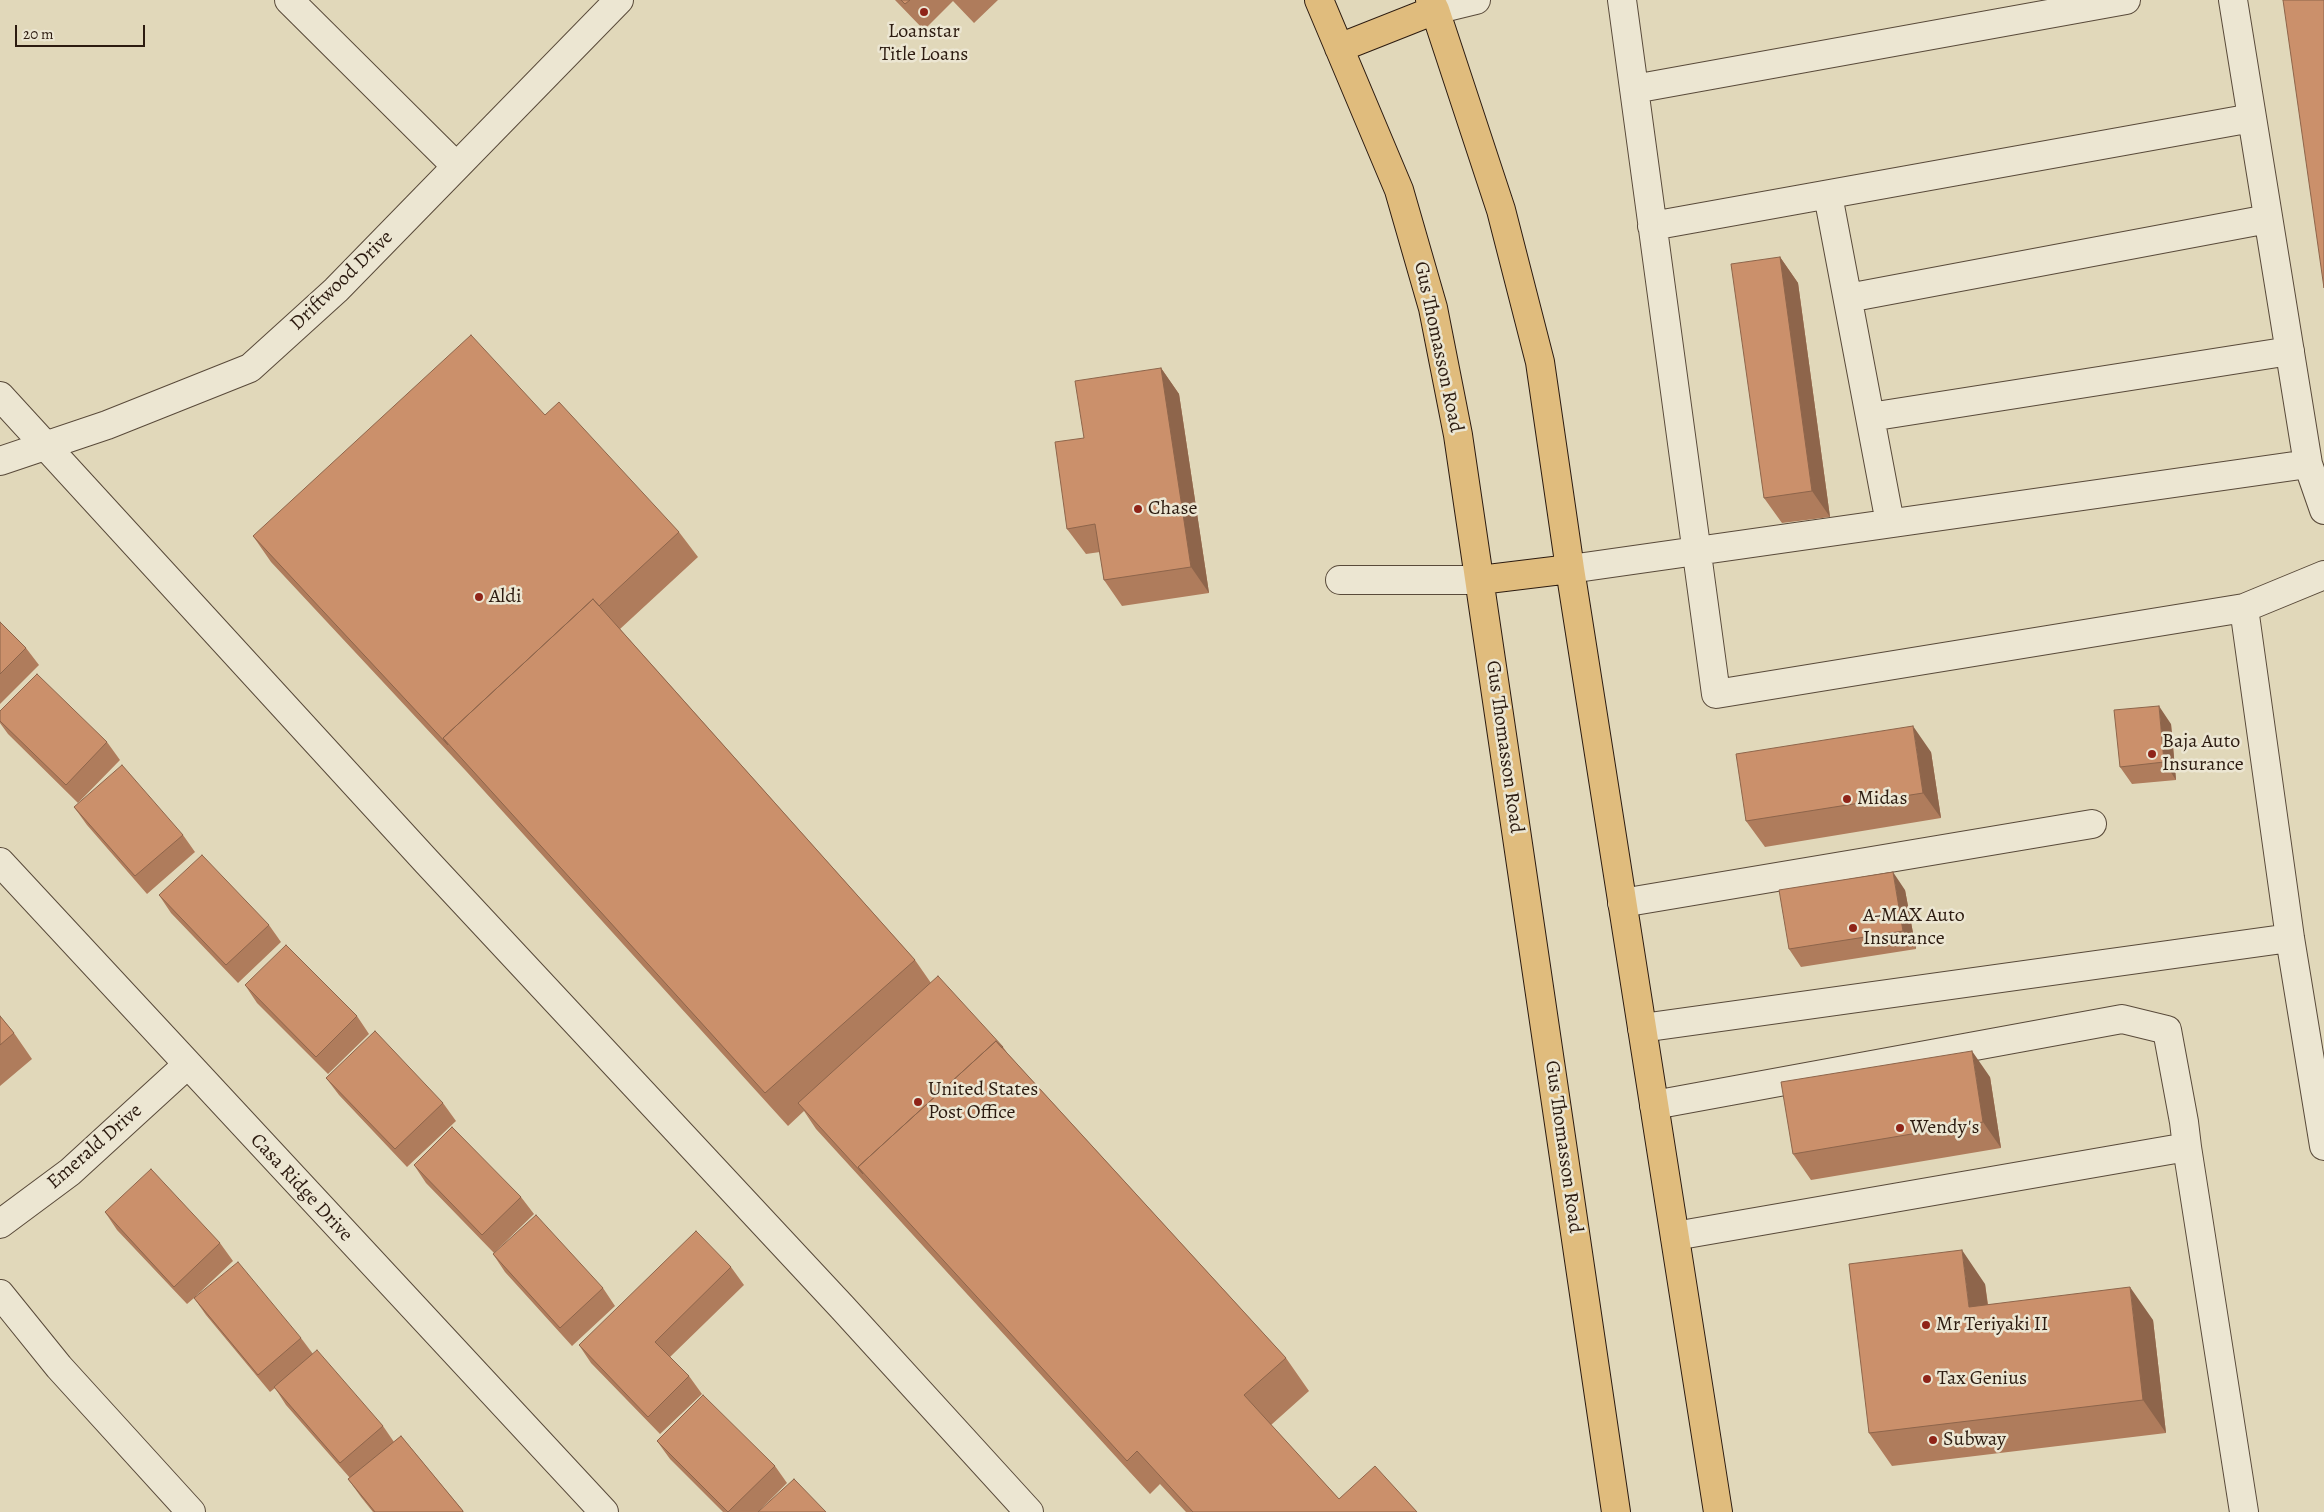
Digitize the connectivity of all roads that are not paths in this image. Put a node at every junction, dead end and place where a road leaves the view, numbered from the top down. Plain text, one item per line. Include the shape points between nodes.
1 (289, 0) edge
2 (619, 0) edge
3 (1319, 0) edge
4 (1476, 0) edge
5 (1622, 0) edge
6 (2126, 0) edge
7 (2233, 0) edge
8 (1432, 5) edge
9 (1340, 48) junction
10 (1634, 88) junction
11 (2252, 118) junction
12 (456, 166) junction
13 (1828, 194) junction
14 (2268, 219) junction
15 (1652, 226) junction
16 (1848, 298) junction
17 (2290, 351) junction
18 (0, 396) edge
19 (1870, 417) junction
20 (46, 446) junction
21 (0, 460) edge
22 (2308, 464) junction
23 (2324, 510) edge
24 (1890, 523) junction
25 (1696, 551) junction
26 (1570, 569) junction
27 (2324, 575) edge
28 (1340, 580) dead end
29 (1480, 580) junction
30 (2244, 608) junction
31 (2092, 824) dead end
32 (0, 862) edge
33 (1622, 903) junction
34 (2290, 938) junction
35 (1642, 1028) junction
36 (187, 1065) junction
37 (1654, 1105) junction
38 (2187, 1146) junction
39 (2324, 1146) edge
40 (0, 1224) edge
41 (1675, 1236) junction
42 (0, 1294) edge
43 (191, 1512) edge
44 (604, 1512) edge
45 (1029, 1512) edge
46 (1616, 1512) edge
47 (1718, 1512) edge
48 (2244, 1512) edge

1 - 12 street
2 - 12 street, Driftwood Drive
3 - 9 main road, Gus Thomasson Road
4 - 8 street
5 - 10 street
6 - 10 street
7 - 11 street
8 - 9 main road
8 - 26 main road via 1501,210 1540,362
9 - 29 main road, Gus Thomasson Road via 1398,190 1433,308 1458,435
10 - 15 street
11 - 13 street
11 - 14 street
12 - 20 street, Driftwood Drive via 336,290 250,368
13 - 15 street
13 - 16 street
14 - 16 street
14 - 17 street
15 - 25 street
16 - 19 street
17 - 19 street
17 - 22 street
18 - 20 street
19 - 24 street
20 - 21 street, Driftwood Drive
20 - 45 street
22 - 23 street
22 - 24 street
24 - 25 street
25 - 26 street
25 - 30 street via 1716,694
26 - 29 main road
26 - 33 main road
27 - 30 street
28 - 29 street
29 - 46 main road, Gus Thomasson Road
30 - 34 street
31 - 33 street
32 - 36 street, Casa Ridge Drive
33 - 35 main road
34 - 35 street
34 - 39 street
35 - 37 main road
36 - 40 street, Emerald Drive via 70,1172
36 - 44 street, Casa Ridge Drive
37 - 38 street via 2122,1019 2167,1030
37 - 41 main road
38 - 41 street
38 - 48 street
41 - 47 main road
42 - 43 street via 59,1367

